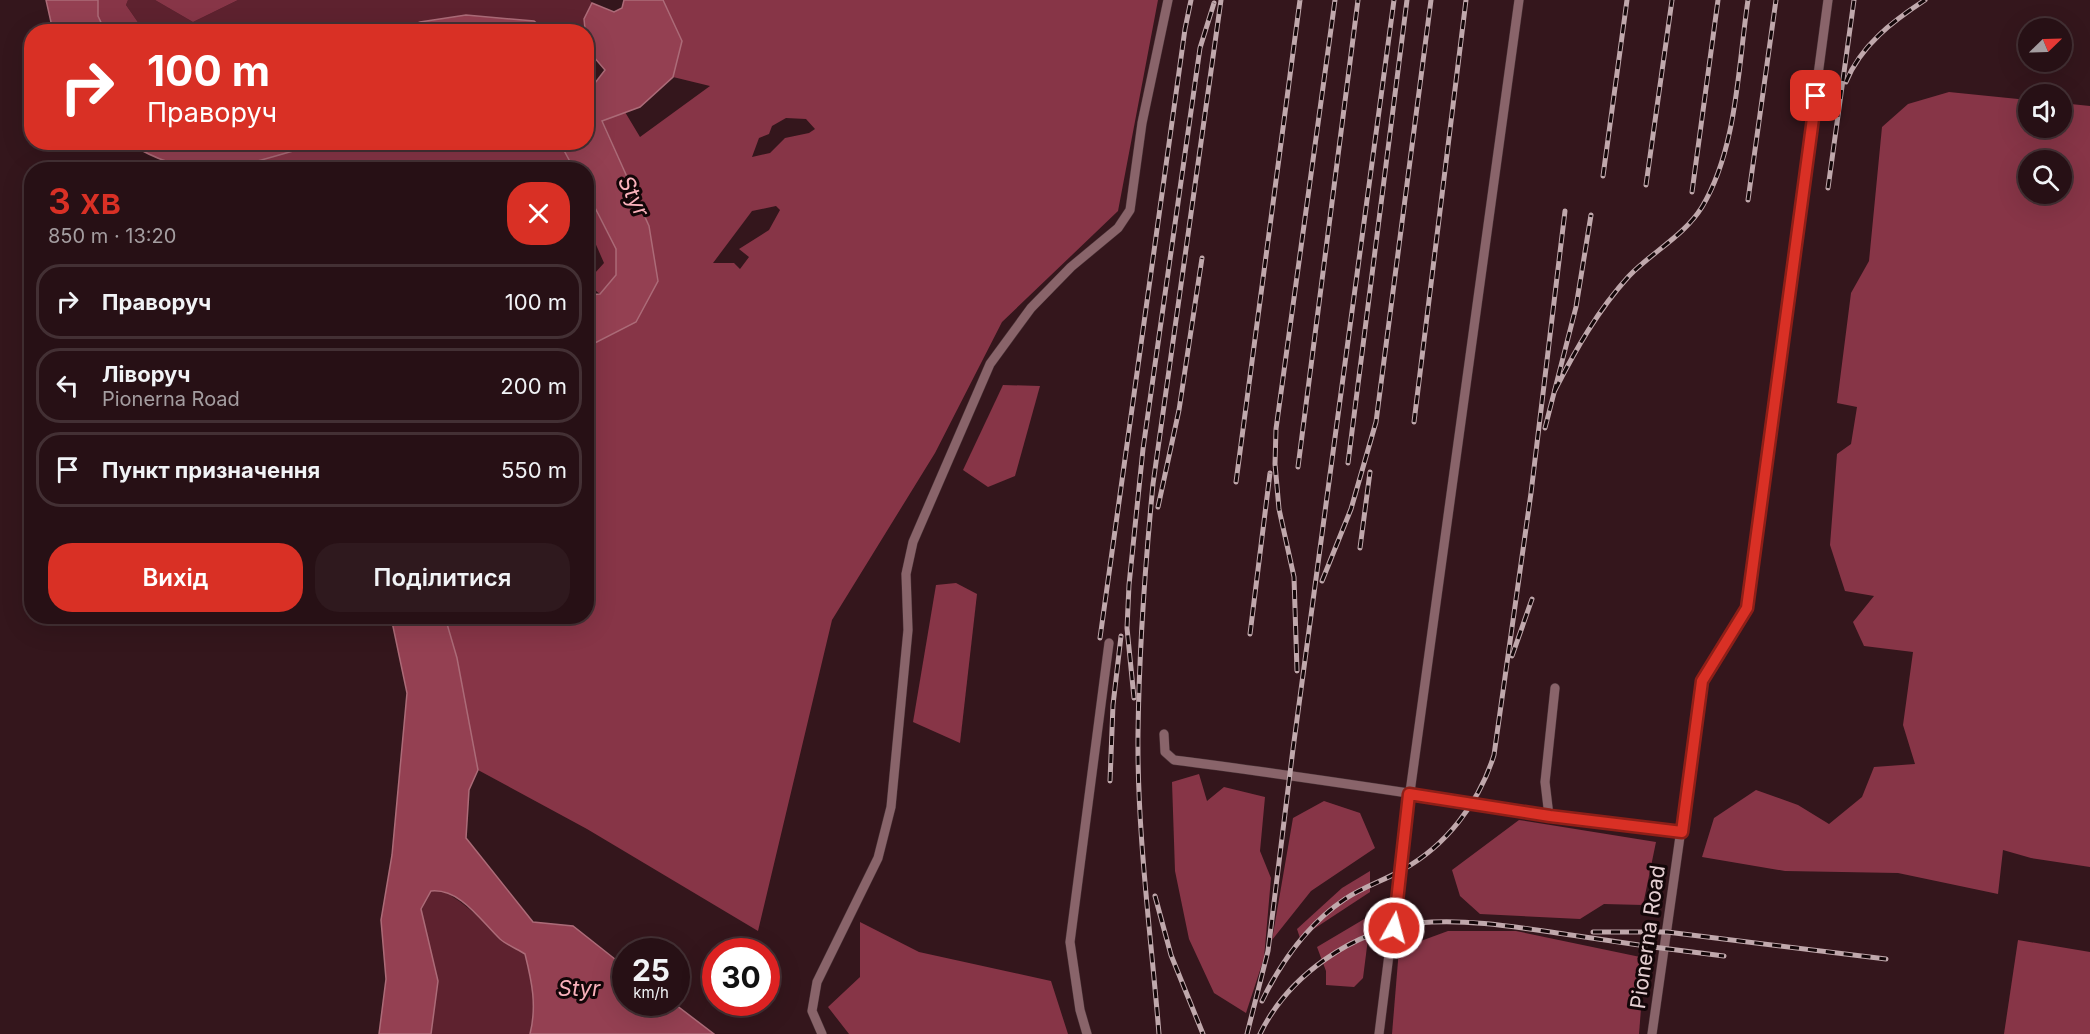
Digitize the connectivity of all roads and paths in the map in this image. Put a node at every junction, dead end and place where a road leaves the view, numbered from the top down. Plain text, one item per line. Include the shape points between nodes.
1 (1168, 0) edge
2 (1520, 0) edge
3 (1828, 0) edge
4 (1109, 644) dead end
5 (1555, 688) dead end
6 (1164, 734) dead end
7 (1409, 794) junction
8 (1550, 816) junction
9 (1682, 832) junction
10 (822, 1034) edge
11 (1087, 1034) edge
12 (1379, 1034) edge
13 (1652, 1034) edge

1 - 10 street via 1142,123 1130,210 1118,228 1071,267 1031,308 990,364 913,542 906,574 908,630 891,807 878,858 817,982 812,1011
2 - 7 street
3 - 9 street, Pionerna Road via 1747,608 1702,681
4 - 11 street via 1070,942
5 - 8 street via 1545,782
6 - 7 street via 1165,752 1174,760
7 - 8 street
7 - 12 street
8 - 9 street
9 - 13 street, Pionerna Road

